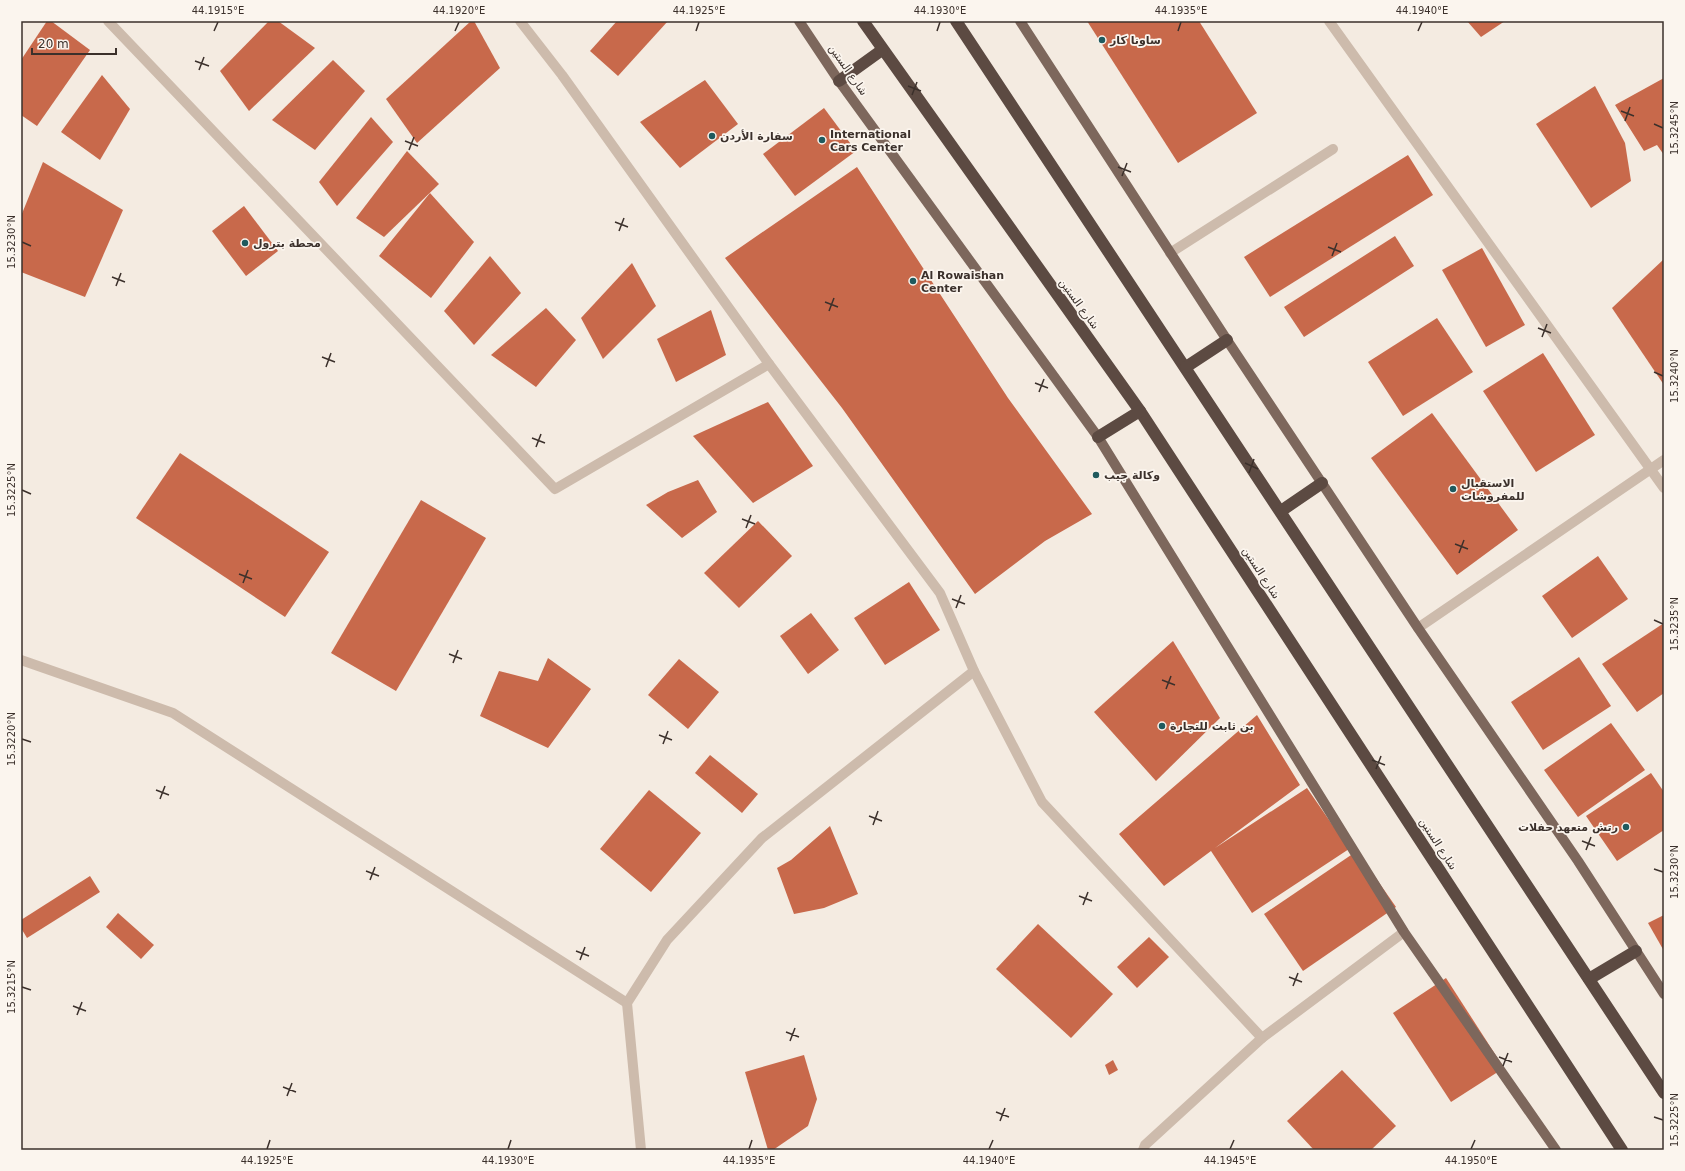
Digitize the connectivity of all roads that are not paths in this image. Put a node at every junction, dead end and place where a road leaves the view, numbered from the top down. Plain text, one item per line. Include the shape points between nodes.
1 (108, 21) edge
2 (520, 21) edge
3 (799, 21) edge
4 (863, 21) edge
5 (956, 21) edge
6 (1020, 21) edge
7 (1330, 21) edge
8 (882, 50) junction
9 (839, 82) junction
10 (1333, 149) dead end
11 (1170, 253) junction
12 (1227, 340) junction
13 (769, 364) junction
14 (1186, 367) junction
15 (1140, 411) junction
16 (1098, 437) junction
17 (1664, 460) edge
18 (1651, 469) junction
19 (1322, 483) junction
20 (1664, 488) edge
21 (1281, 511) junction
22 (1418, 628) junction
23 (21, 660) edge
24 (974, 671) junction
25 (1404, 932) junction
26 (1636, 950) junction
27 (1588, 978) junction
28 (1664, 994) edge
29 (627, 1002) junction
30 (1262, 1038) junction
31 (1664, 1093) edge
32 (641, 1150) edge
33 (1143, 1150) edge
34 (1556, 1150) edge
35 (1622, 1150) edge

1 - 13 street via 555,489
2 - 13 street via 562,75
3 - 9 main road, شارع الستين
4 - 8 highway, شارع الستين
5 - 14 highway
6 - 11 main road
7 - 18 street
8 - 9 highway
8 - 15 highway, شارع الستين
9 - 16 main road, شارع الستين
10 - 11 street
11 - 12 main road
12 - 14 highway
12 - 19 main road
13 - 24 street via 940,593
14 - 21 highway
15 - 16 highway
15 - 35 highway, شارع الستين
16 - 25 main road, شارع الستين
17 - 18 street
18 - 20 street
18 - 22 street
19 - 21 highway
19 - 22 main road
21 - 27 highway
22 - 26 main road
23 - 29 street via 174,713
24 - 29 street via 762,838 667,940
24 - 30 street via 1042,802
25 - 30 street
25 - 34 main road, شارع الستين
26 - 27 highway
26 - 28 main road
27 - 31 highway
29 - 32 street
30 - 33 street via 1145,1145

